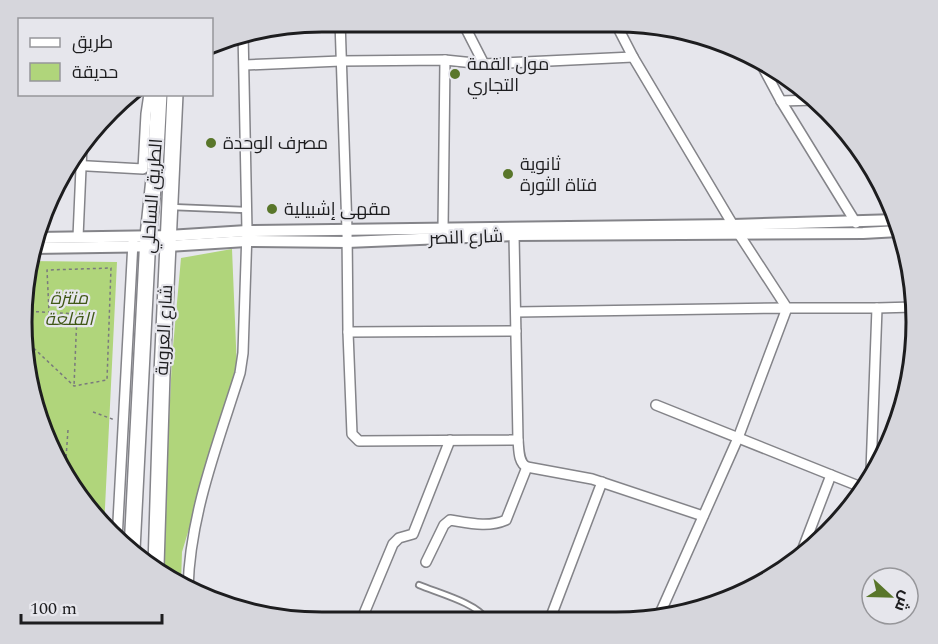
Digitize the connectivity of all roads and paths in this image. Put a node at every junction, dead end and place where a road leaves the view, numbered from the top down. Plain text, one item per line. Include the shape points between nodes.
1 (340, 32) edge
2 (468, 32) edge
3 (624, 32) edge
4 (244, 42) edge
5 (633, 57) junction
6 (341, 60) junction
7 (445, 60) junction
8 (484, 64) junction
9 (245, 65) junction
10 (766, 73) edge
11 (149, 96) edge
12 (159, 96) edge
13 (175, 96) edge
14 (803, 100) edge
15 (781, 101) junction
16 (81, 159) edge
17 (78, 165) edge
18 (81, 165) junction
19 (170, 207) junction
20 (246, 210) junction
21 (888, 220) edge
22 (856, 222) junction
23 (443, 229) junction
24 (347, 230) junction
25 (736, 230) junction
26 (892, 231) edge
27 (514, 235) junction
28 (246, 236) junction
29 (78, 237) junction
30 (44, 238) edge
31 (168, 241) junction
32 (141, 242) junction
33 (347, 242) junction
34 (41, 248) edge
35 (906, 307) edge
36 (787, 308) junction
37 (877, 308) junction
38 (32, 311) edge
39 (49, 312) junction
40 (516, 312) junction
41 (516, 331) junction
42 (348, 332) junction
43 (33, 347) edge
44 (74, 386) junction
45 (656, 405) dead end
46 (93, 412) dead end
47 (122, 424) junction
48 (68, 430) dead end
49 (738, 438) junction
50 (450, 440) junction
51 (518, 440) junction
52 (66, 459) edge
53 (872, 459) edge
54 (527, 467) junction
55 (831, 475) junction
56 (603, 482) junction
57 (856, 485) edge
58 (703, 516) junction
59 (118, 528) edge
60 (132, 542) edge
61 (805, 543) edge
62 (156, 560) edge
63 (426, 562) dead end
64 (188, 580) edge
65 (419, 585) dead end
66 (662, 609) edge
67 (365, 612) edge
68 (480, 612) edge
69 (553, 612) edge

1 - 6 street
2 - 8 street
3 - 5 street
4 - 9 street
5 - 8 street
5 - 25 street
6 - 7 street
6 - 9 street
6 - 24 street
7 - 8 street
7 - 23 street
9 - 20 street
10 - 15 street
11 - 18 street via 143,169
12 - 32 highway, الطريق الساحلي via 155,169
13 - 19 highway, شارع العروبة
14 - 15 street
15 - 22 street
16 - 18 street
17 - 18 street
18 - 29 street
19 - 20 lane
19 - 31 highway, شارع العروبة
20 - 28 street
21 - 22 street, شارع النصر
22 - 25 street, شارع النصر
23 - 24 street, شارع النصر
23 - 25 street, شارع النصر
24 - 28 street, شارع النصر
24 - 33 street
25 - 26 street, شارع النصر
25 - 27 street, شارع النصر
25 - 36 street
27 - 33 street, شارع النصر
27 - 40 street
28 - 31 street, شارع النصر
28 - 33 street, شارع النصر
28 - 64 street via 240,374 201,495
29 - 30 street, شارع النصر
29 - 32 street, شارع النصر
31 - 32 street, شارع النصر
31 - 62 highway, شارع العروبة
32 - 34 street, شارع النصر
32 - 47 street
32 - 60 highway, الطريق الساحلي
33 - 42 street
35 - 37 street
36 - 37 street
36 - 40 street
36 - 49 street
37 - 53 street
38 - 39 path
39 - 44 path via 77,314
39 - 44 path via 47,270 111,268 107,380
40 - 41 street
41 - 42 street
41 - 51 street
42 - 50 street via 352,434 359,441
43 - 44 path
45 - 49 street
46 - 47 path
47 - 59 street
48 - 52 path
49 - 55 street
49 - 58 street
50 - 51 street
50 - 67 street via 413,534 393,544
51 - 54 street via 521,462
54 - 56 street
54 - 63 street via 506,520 486,525 450,520
55 - 57 street
55 - 61 street
56 - 58 street
56 - 69 street
58 - 66 street
65 - 68 lane

